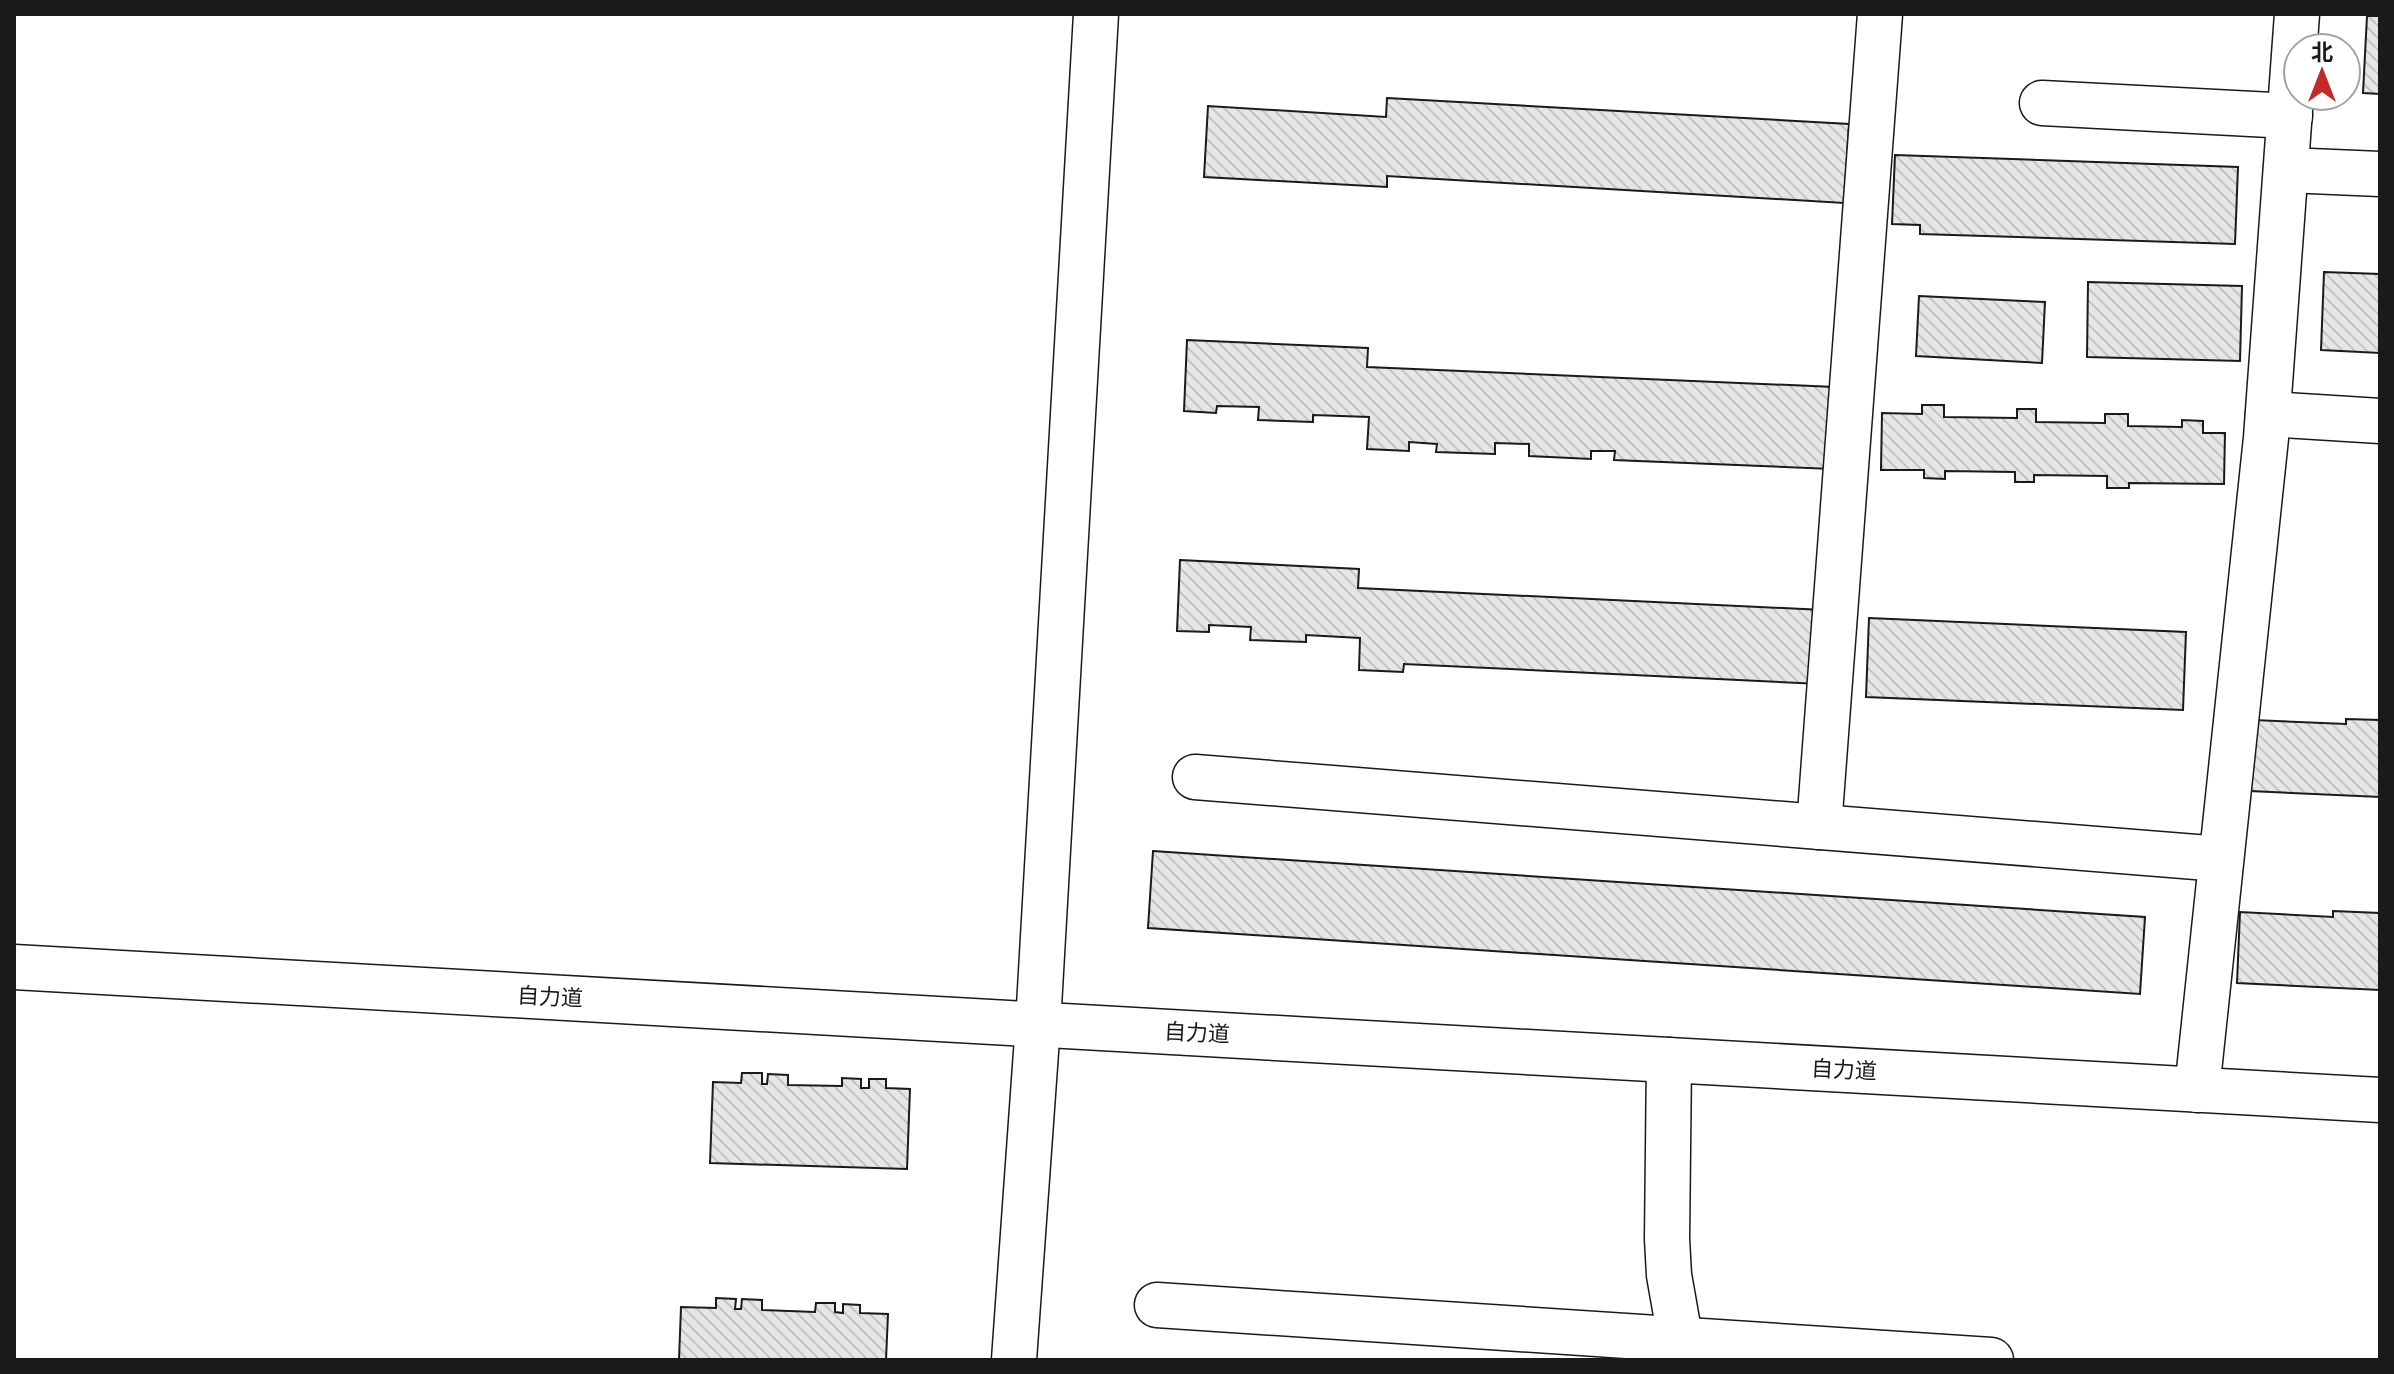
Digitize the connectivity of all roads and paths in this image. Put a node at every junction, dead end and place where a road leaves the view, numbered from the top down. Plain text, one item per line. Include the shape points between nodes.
1 (1096, 14) edge
2 (1880, 14) edge
3 (2297, 14) edge
4 (2042, 103) dead end
5 (2290, 116) junction
6 (2286, 170) junction
7 (2380, 174) edge
8 (2268, 414) junction
9 (2380, 421) edge
10 (1195, 777) dead end
11 (1819, 827) junction
12 (2221, 859) junction
13 (14, 967) edge
14 (1038, 1024) junction
15 (1669, 1060) junction
16 (2197, 1090) junction
17 (2380, 1100) edge
18 (1157, 1305) dead end
19 (1682, 1350) edge
20 (1014, 1360) edge
21 (1991, 1360) edge

1 - 14 street
2 - 11 street
3 - 5 street
4 - 5 street
5 - 6 street
6 - 7 street
6 - 8 street
8 - 9 street
8 - 12 street
10 - 11 street
11 - 12 street
12 - 16 street
13 - 14 street, 自力道
14 - 15 street, 自力道
14 - 20 street
15 - 16 street, 自力道
15 - 19 street via 1667,1239
16 - 17 street, 自力道
18 - 19 street
19 - 21 street

